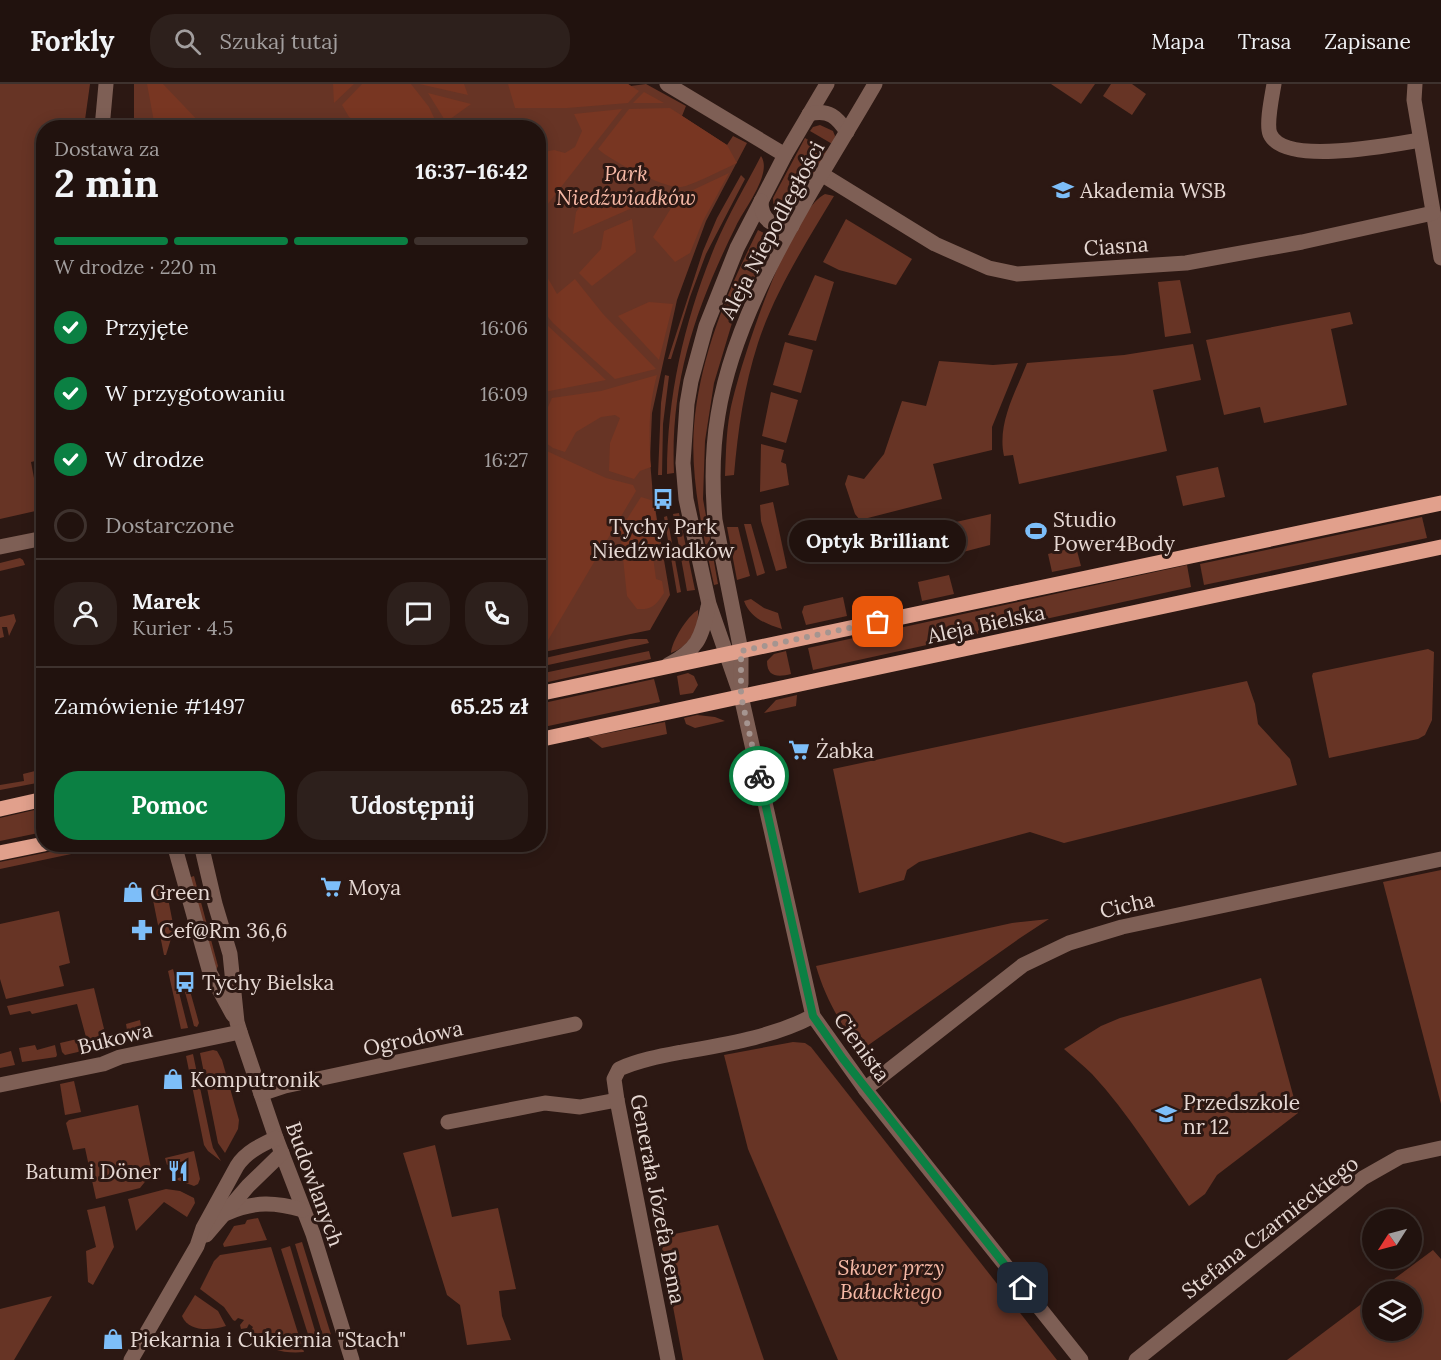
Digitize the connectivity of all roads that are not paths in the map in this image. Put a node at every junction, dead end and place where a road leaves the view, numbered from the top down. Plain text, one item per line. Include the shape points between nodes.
1 (106, 84) edge
2 (667, 84) edge
3 (827, 84) edge
4 (875, 84) edge
5 (1274, 84) edge
6 (1415, 84) edge
7 (809, 114) junction
8 (103, 120) edge
9 (847, 132) junction
10 (1420, 141) junction
11 (785, 155) junction
12 (823, 175) junction
13 (761, 201) junction
14 (1432, 213) junction
15 (792, 226) junction
16 (1441, 258) edge
17 (1441, 503) edge
18 (36, 540) edge
19 (0, 547) edge
20 (1441, 548) edge
21 (709, 604) junction
22 (741, 651) junction
23 (726, 654) junction
24 (660, 668) junction
25 (546, 692) edge
26 (741, 696) junction
27 (546, 738) edge
28 (36, 801) edge
29 (0, 809) edge
30 (36, 846) edge
31 (176, 852) edge
32 (203, 852) edge
33 (0, 853) edge
34 (1441, 859) edge
35 (813, 1016) junction
36 (575, 1024) dead end
37 (238, 1027) junction
38 (0, 1085) edge
39 (865, 1089) junction
40 (261, 1094) junction
41 (617, 1100) junction
42 (448, 1122) dead end
43 (276, 1138) junction
44 (1441, 1148) edge
45 (282, 1153) junction
46 (303, 1210) junction
47 (225, 1214) junction
48 (197, 1246) junction
49 (131, 1360) edge
50 (352, 1360) edge
51 (668, 1360) edge
52 (1081, 1360) edge
53 (1136, 1360) edge

1 - 8 street
2 - 11 street
3 - 7 street, Aleja Niepodległości
4 - 9 street, Aleja Niepodległości
5 - 10 street via 1269,132 1275,143 1287,149 1352,152
6 - 10 street
7 - 9 street via 831,114
7 - 11 street, Aleja Niepodległości
9 - 12 street, Aleja Niepodległości
10 - 14 street
11 - 13 street, Aleja Niepodległości
12 - 14 street, Ciasna via 945,249 989,268 1017,274 1186,263
12 - 15 street, Aleja Niepodległości
13 - 15 street via 761,211 769,221 782,227
13 - 21 street, Aleja Niepodległości via 709,316 687,404 683,463 686,499
14 - 16 street
15 - 22 street, Aleja Niepodległości via 750,310 729,366 718,414 712,475 715,520
17 - 22 main road, Aleja Bielska
18 - 19 street
20 - 26 main road, Aleja Bielska
21 - 23 street, Aleja Niepodległości
21 - 24 street, Aleja Niepodległości via 696,645
22 - 23 main road, Aleja Bielska
22 - 26 street, Aleja Niepodległości
23 - 24 main road, Aleja Bielska
23 - 26 street, Aleja Niepodległości
24 - 25 main road, Aleja Bielska
26 - 27 main road, Aleja Bielska
26 - 35 street, Cienista
28 - 29 main road
30 - 33 main road
31 - 37 street, Budowlanych via 210,973
32 - 37 street, Budowlanych via 230,954
34 - 39 street, Cicha via 1119,927 1069,943 1023,965
35 - 39 street, Cienista
35 - 41 street, Generała Józefa Bema via 784,1030 619,1069 614,1079
36 - 40 street, Ogrodowa
37 - 38 street, Bukowa via 103,1064
37 - 40 street, Budowlanych
39 - 52 street, Cienista
40 - 43 street, Budowlanych
41 - 42 street via 580,1107 545,1103
41 - 51 street, Generała Józefa Bema
43 - 45 street, Budowlanych
43 - 48 street via 241,1159
44 - 53 street, Stefana Czarnieckiego via 1400,1157 1363,1178
45 - 46 street, Budowlanych
45 - 47 street
46 - 47 street via 268,1203
46 - 50 street, Budowlanych
47 - 48 street
48 - 49 street

